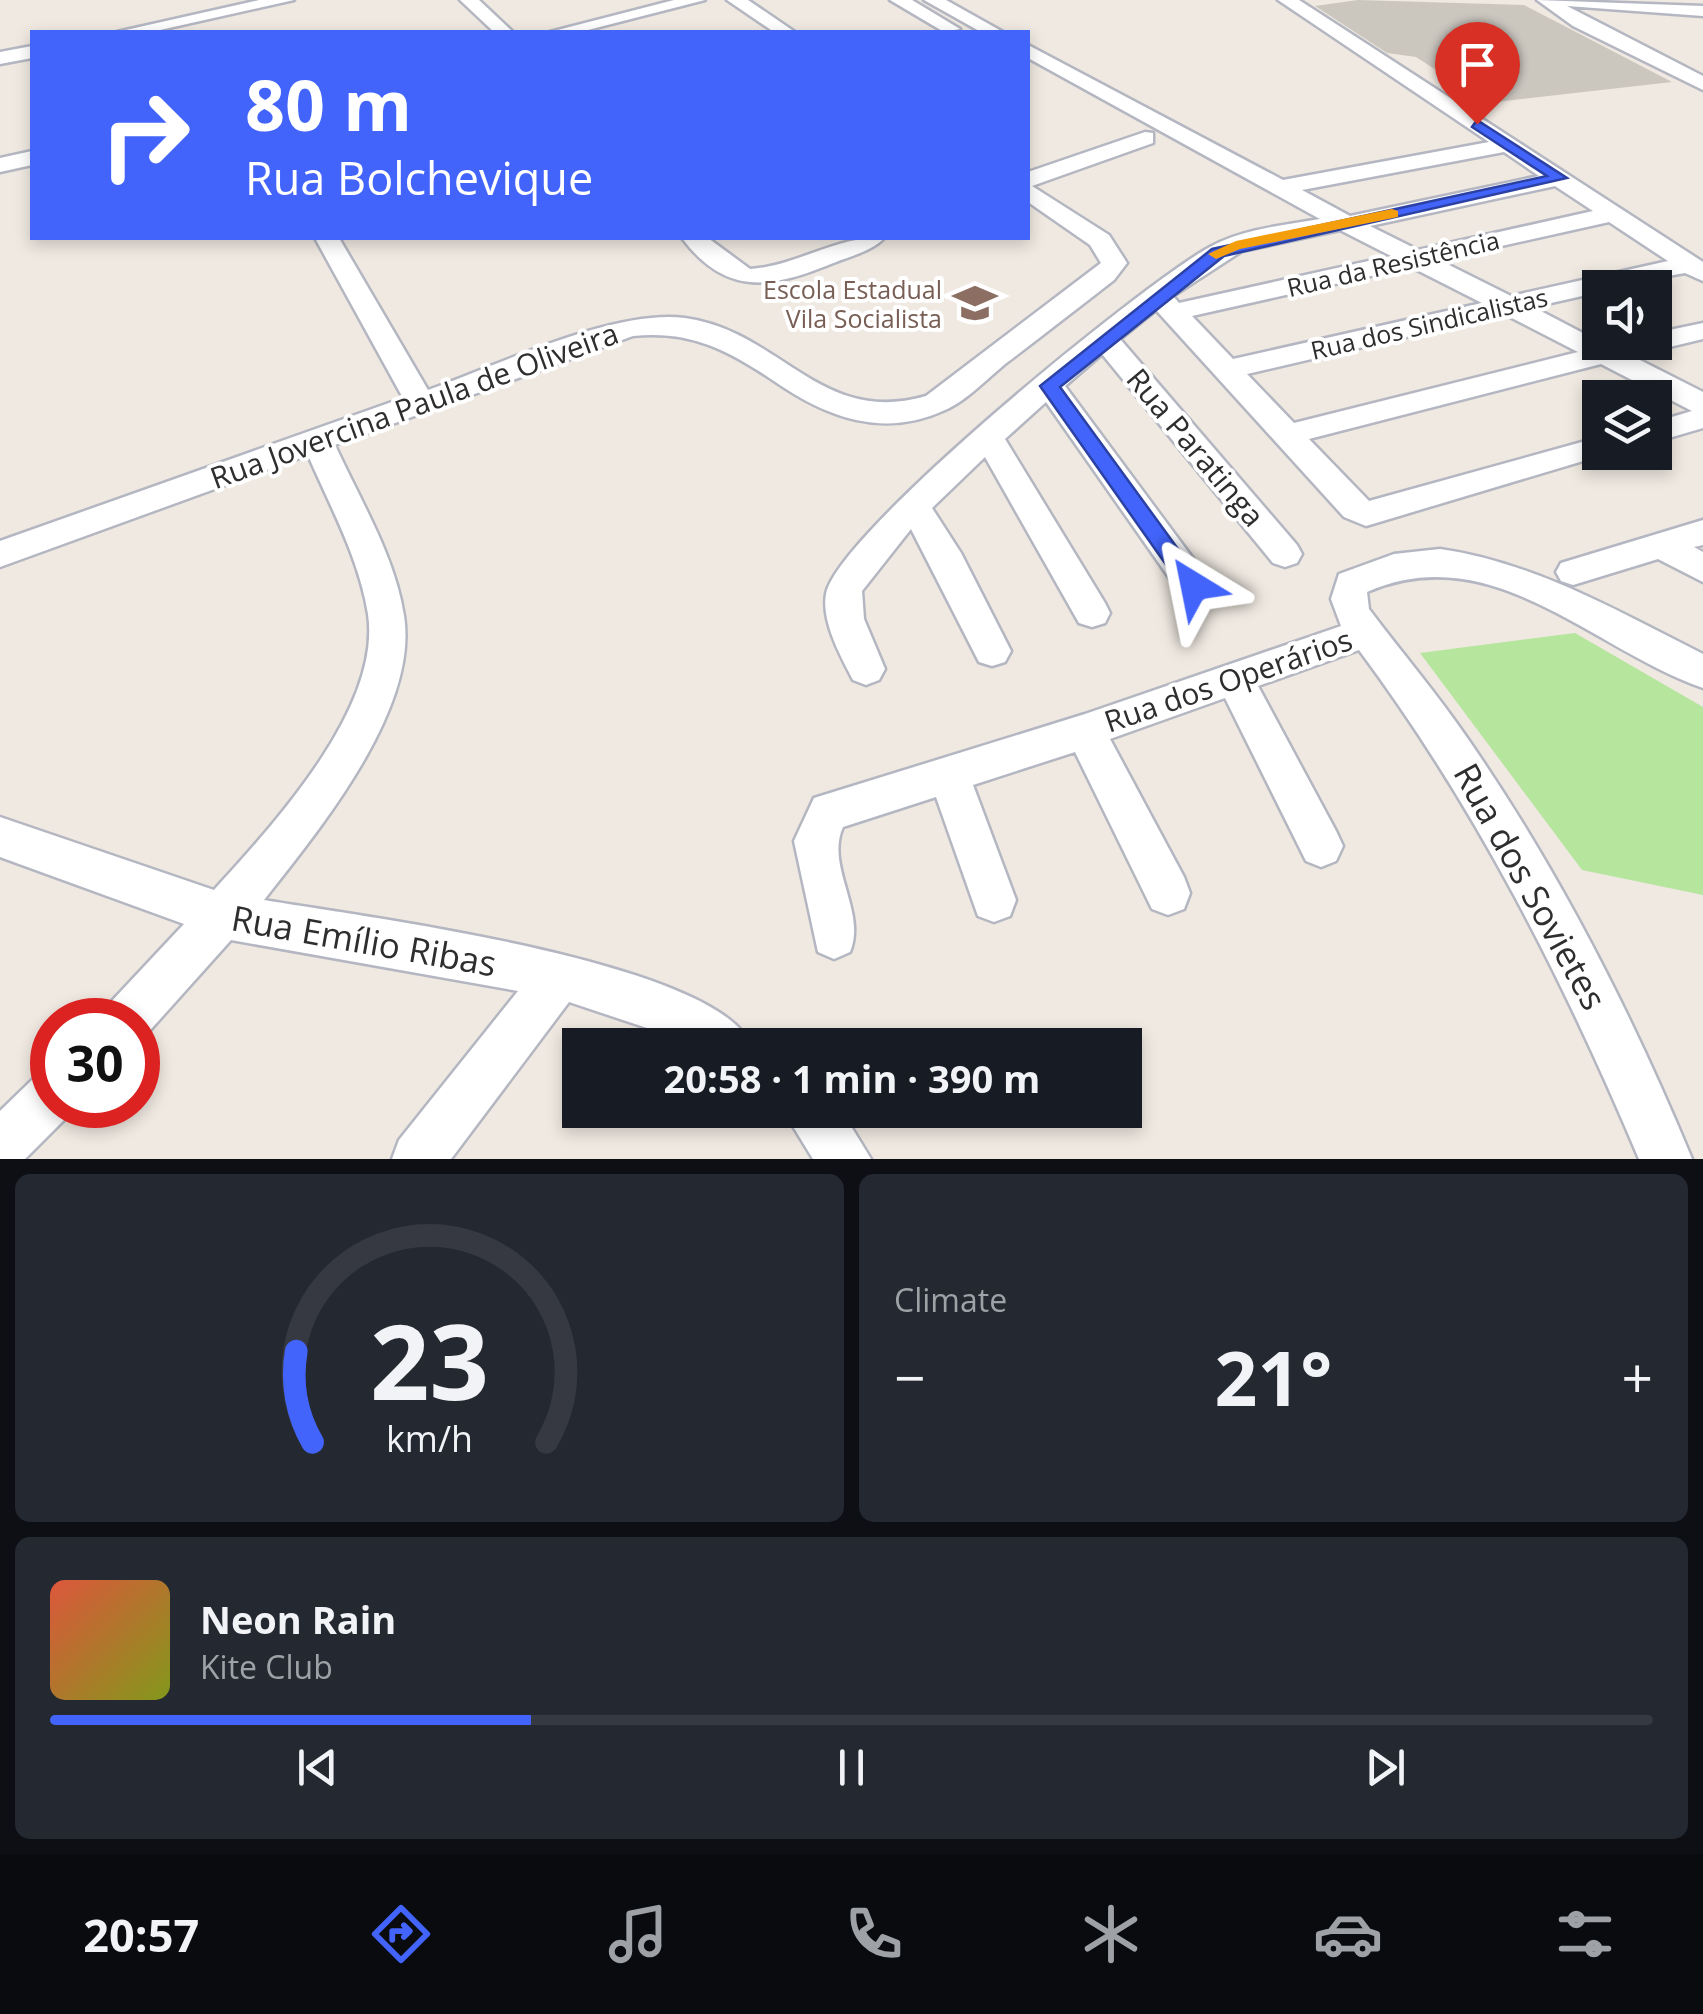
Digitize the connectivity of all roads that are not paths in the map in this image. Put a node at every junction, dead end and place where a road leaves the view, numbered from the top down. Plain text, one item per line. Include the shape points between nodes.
1 (285, 0) edge
2 (696, 0) edge
3 (736, 0) edge
4 (899, 0) edge
5 (934, 0) edge
6 (1287, 0) edge
7 (1546, 0) edge
8 (1556, 0) edge
9 (478, 1) edge
10 (1703, 11) edge
11 (202, 16) edge
12 (136, 30) edge
13 (502, 30) edge
14 (568, 30) edge
15 (783, 30) edge
16 (953, 30) edge
17 (983, 30) edge
18 (30, 52) edge
19 (1030, 52) edge
20 (0, 58) edge
21 (1030, 73) edge
22 (1703, 84) edge
23 (1190, 138) junction
24 (1153, 143) junction
25 (1509, 144) junction
26 (1218, 154) junction
27 (30, 158) edge
28 (1189, 163) junction
29 (0, 165) edge
30 (1560, 178) junction
31 (1030, 179) edge
32 (1282, 188) junction
33 (1030, 193) edge
34 (1254, 199) junction
35 (1613, 214) junction
36 (1346, 223) junction
37 (1308, 230) junction
38 (328, 240) edge
39 (696, 240) edge
40 (866, 240) edge
41 (1414, 258) junction
42 (1696, 268) edge
43 (1167, 305) junction
44 (1505, 305) junction
45 (1703, 331) edge
46 (1672, 338) edge
47 (1106, 340) junction
48 (1582, 343) edge
49 (1582, 360) edge
50 (1616, 360) edge
51 (1227, 369) junction
52 (1050, 386) junction
53 (420, 402) junction
54 (1703, 404) edge
55 (1703, 418) edge
56 (1672, 427) edge
57 (987, 434) junction
58 (1286, 435) junction
59 (317, 440) junction
60 (1582, 453) edge
61 (915, 508) junction
62 (1703, 532) edge
63 (1663, 545) junction
64 (0, 554) edge
65 (1285, 554) dead end
66 (1703, 569) edge
67 (1573, 572) dead end
68 (1194, 586) dead end
69 (1092, 613) dead end
70 (1366, 632) junction
71 (992, 651) dead end
72 (866, 669) dead end
73 (1703, 672) edge
74 (1235, 680) junction
75 (1085, 731) junction
76 (949, 775) junction
77 (0, 837) edge
78 (1321, 846) dead end
79 (1168, 893) dead end
80 (994, 900) dead end
81 (224, 916) junction
82 (834, 936) dead end
83 (560, 975) junction
84 (148, 998) edge
85 (696, 1028) edge
86 (30, 1118) edge
87 (822, 1128) edge
88 (0, 1147) edge
89 (418, 1159) edge
90 (845, 1159) edge
91 (1666, 1159) edge

1 - 11 street
2 - 14 street
3 - 15 street
4 - 16 street
5 - 17 street
6 - 25 street
7 - 22 street
8 - 10 street
9 - 13 street
11 - 12 street
18 - 20 street
19 - 23 street
21 - 24 street
23 - 24 street via 1181,145
23 - 26 street
24 - 28 street
24 - 31 street
25 - 30 street
25 - 32 street
26 - 28 street
26 - 32 street
27 - 29 street
28 - 34 street
30 - 35 street
30 - 36 street
32 - 34 street via 1275,198
32 - 36 street
33 - 53 street, Rua Jovercina Paula de Oliveira via 1100,240 1114,263 936,404 916,412 860,415 832,406 722,338 654,325 603,335
34 - 37 street
35 - 41 street, Rua da Resistência
35 - 42 street
36 - 37 street
36 - 41 street
37 - 43 street via 1218,252
38 - 53 street
39 - 40 street via 735,273 750,277
41 - 43 street, Rua da Resistência
41 - 44 street
42 - 44 street, Rua dos Sindicalistas
43 - 47 street
43 - 51 street
44 - 48 street
44 - 51 street, Rua dos Sindicalistas
45 - 46 street
47 - 52 street
47 - 65 street, Rua Paratinga
49 - 58 street
50 - 54 street
51 - 58 street
52 - 57 street
52 - 68 street
53 - 59 street, Rua Jovercina Paula de Oliveira
55 - 56 street
57 - 61 street
57 - 69 street
58 - 60 street via 1366,514
59 - 64 street, Rua Jovercina Paula de Oliveira
59 - 81 street via 383,599 383,674 355,737
61 - 71 street
61 - 72 street via 867,554 844,589
62 - 63 street
63 - 66 street
63 - 67 street
70 - 73 street, Rua dos Operários via 1347,600 1351,584 1440,562 1535,588
70 - 74 street, Rua dos Operários
70 - 91 street, Rua dos Sovietes via 1417,694 1498,818 1597,1000
74 - 75 street, Rua dos Operários
74 - 78 street
75 - 76 street, Rua dos Operários
75 - 79 street
76 - 80 street
76 - 82 street, Rua dos Operários via 829,812 815,840
77 - 81 street, Rua Emílio Ribas
81 - 83 street, Rua Emílio Ribas
81 - 84 street
83 - 85 street, Rua Emílio Ribas via 662,1009
83 - 89 street
86 - 88 street
87 - 90 street

